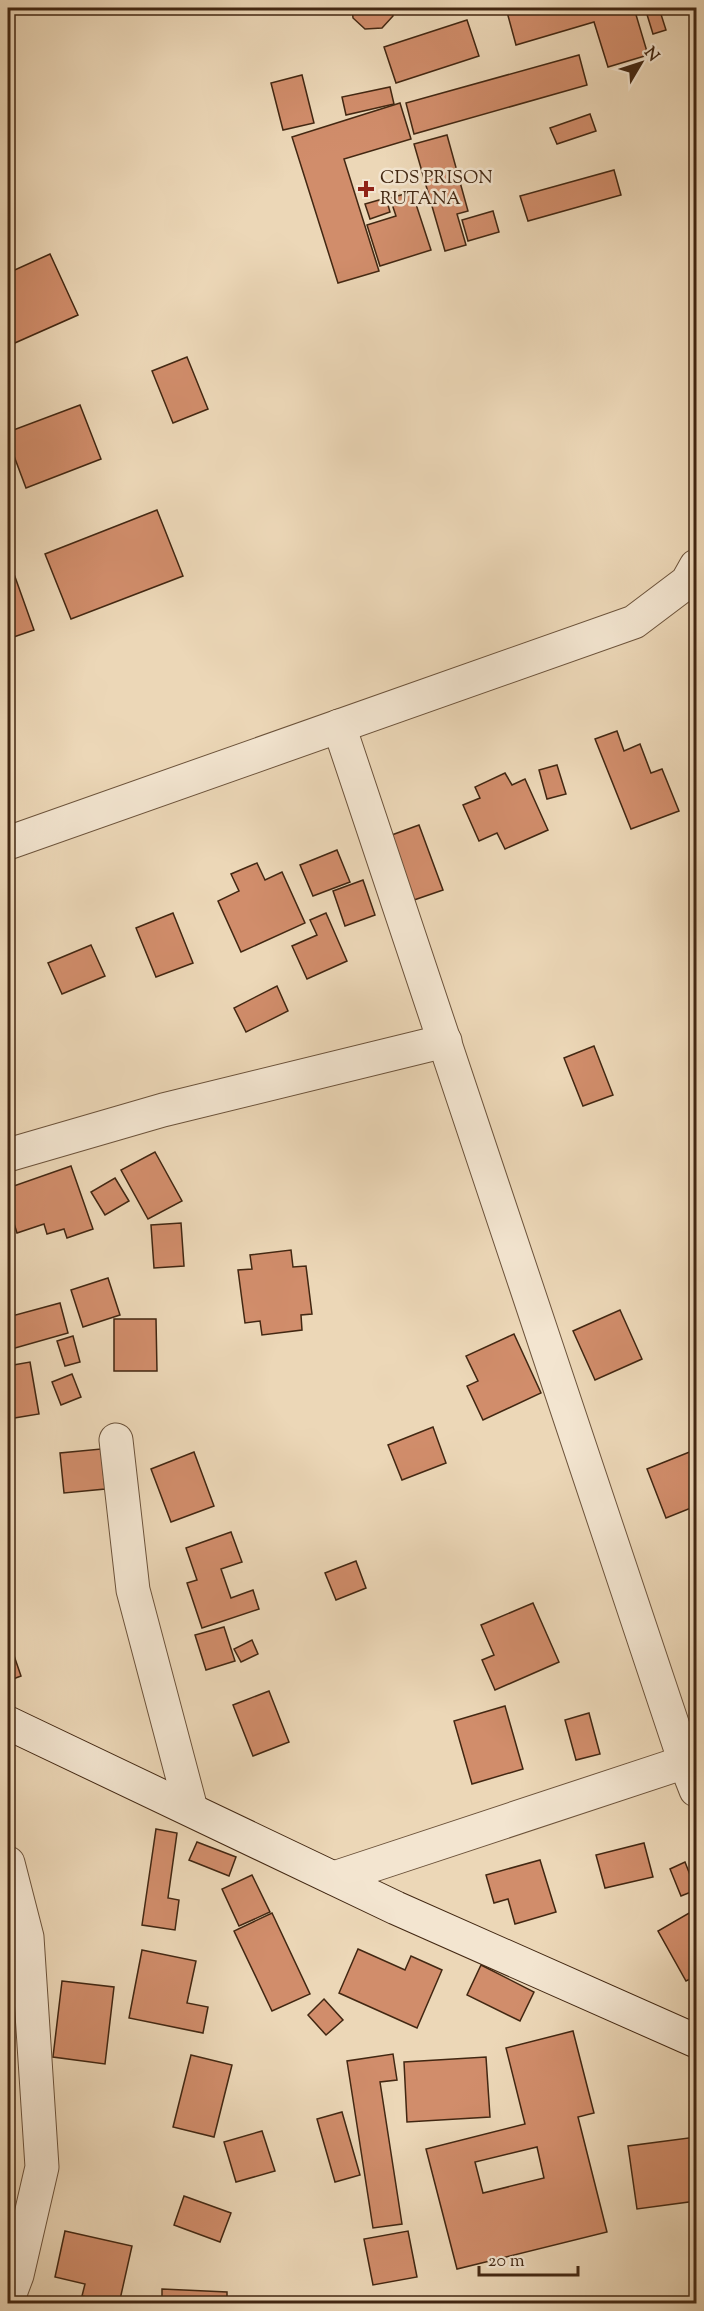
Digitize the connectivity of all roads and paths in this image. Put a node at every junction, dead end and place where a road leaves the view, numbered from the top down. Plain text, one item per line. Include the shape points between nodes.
1 (696, 566) edge
2 (339, 726) junction
3 (8, 843) edge
4 (445, 1041) junction
5 (8, 1155) edge
6 (116, 1440) dead end
7 (8, 1723) edge
8 (691, 1776) edge
9 (191, 1809) junction
10 (8, 1863) edge
11 (334, 1878) junction
12 (696, 2041) edge
13 (8, 2299) edge

1 - 2 street via 687,582 634,622
2 - 3 street
2 - 4 street
4 - 5 street via 163,1110
4 - 8 street
6 - 9 street via 133,1590
7 - 9 street
8 - 11 street
9 - 11 street
10 - 13 street via 27,1937 42,2167
11 - 12 street

